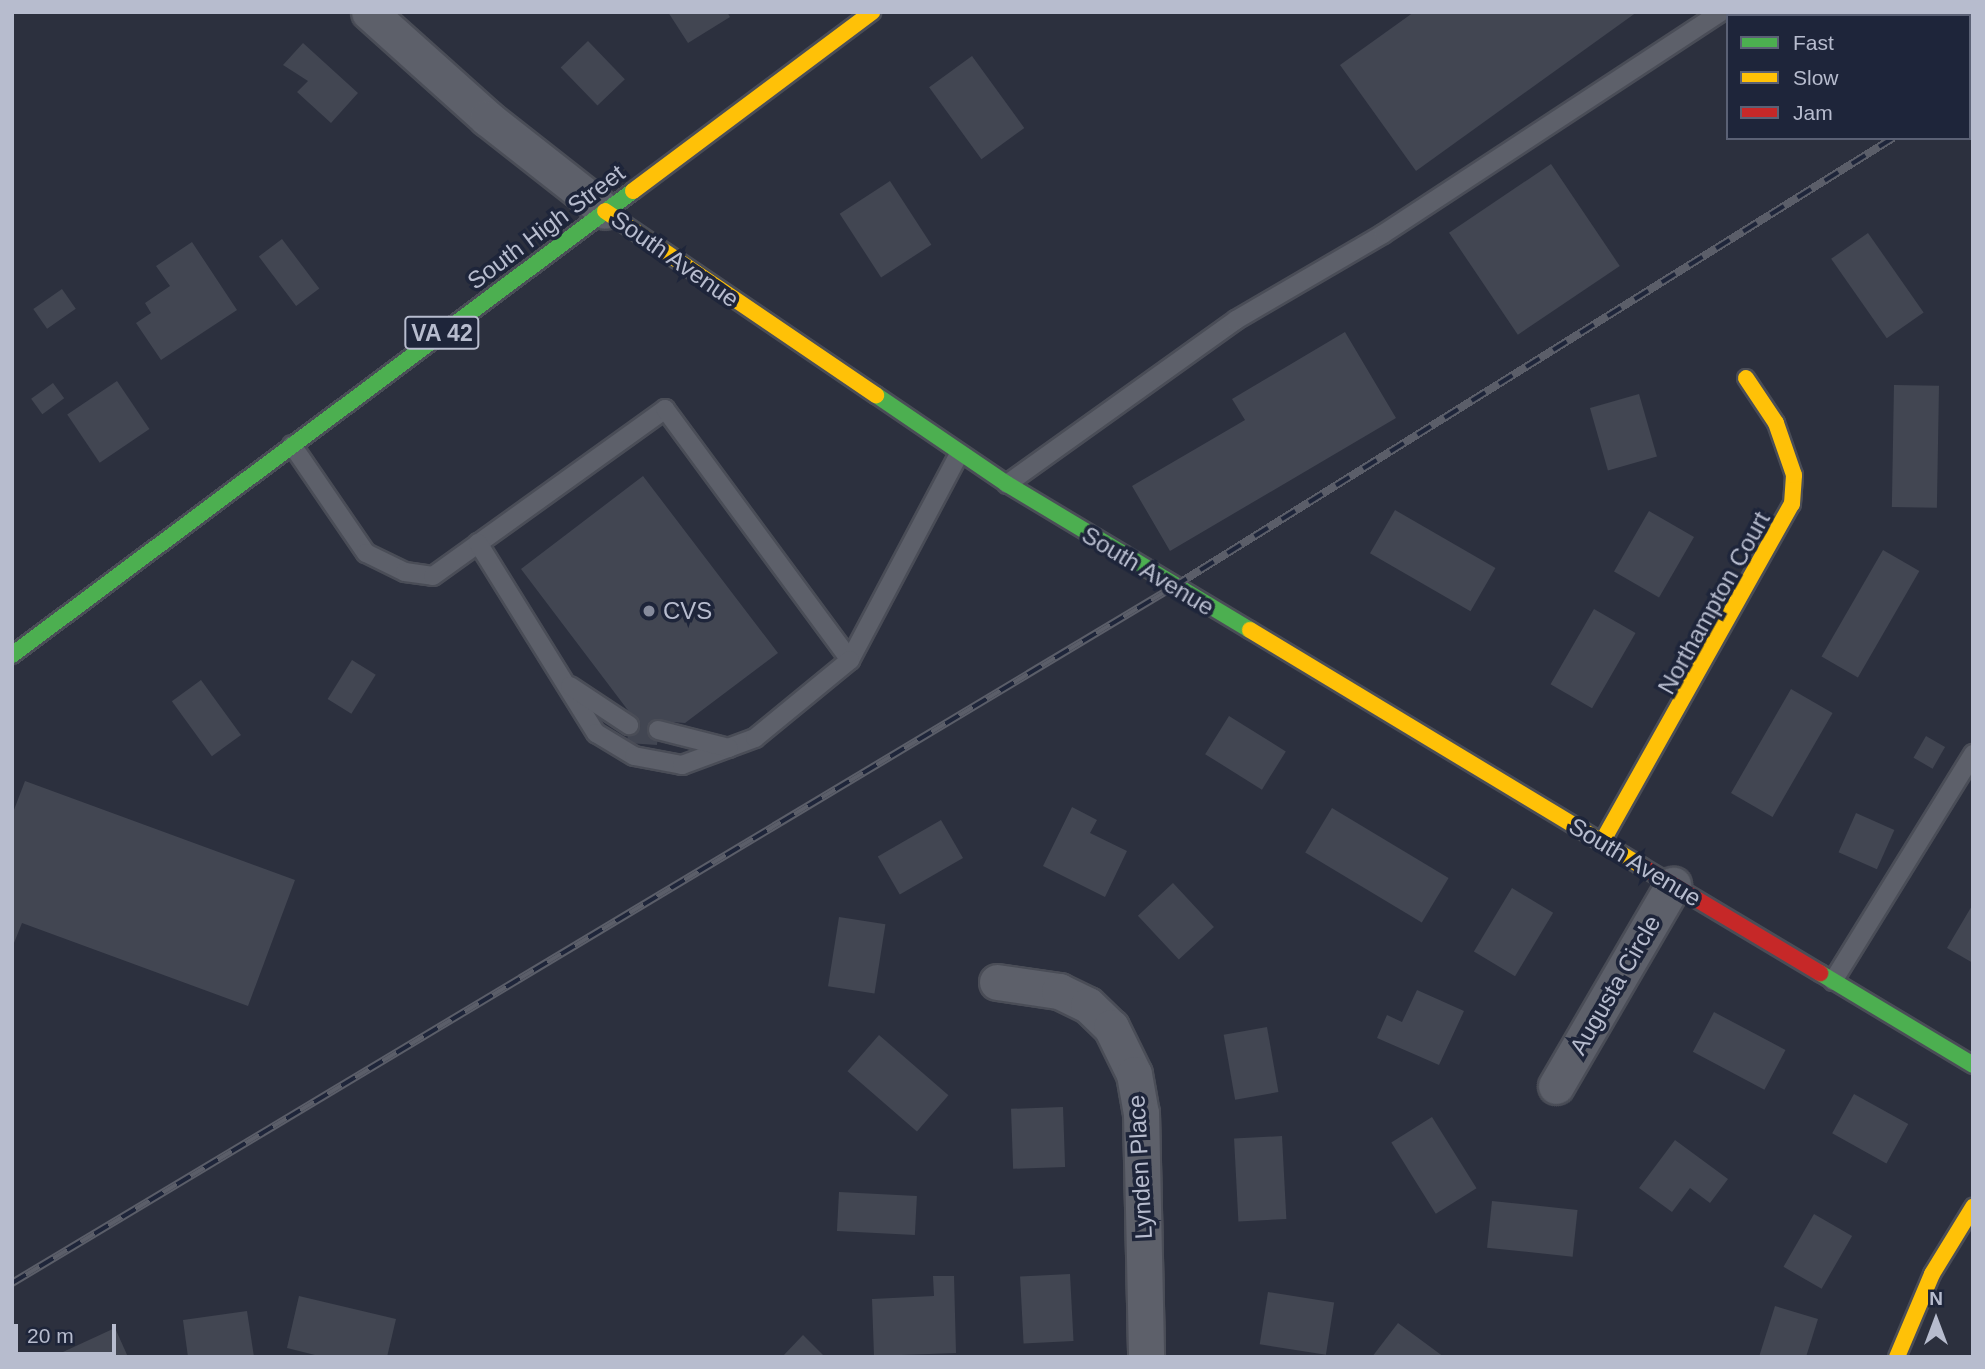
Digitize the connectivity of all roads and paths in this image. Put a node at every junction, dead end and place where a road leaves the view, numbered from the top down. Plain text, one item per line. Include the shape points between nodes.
1 (369, 12) edge
2 (872, 12) edge
3 (1721, 12) edge
4 (605, 211) junction
5 (1746, 377) dead end
6 (292, 445) junction
7 (960, 454) junction
8 (1007, 484) junction
9 (478, 544) junction
10 (12, 655) edge
11 (850, 660) junction
12 (570, 686) junction
13 (629, 725) dead end
14 (658, 730) dead end
15 (730, 748) junction
16 (1973, 754) edge
17 (1602, 842) junction
18 (1673, 885) junction
19 (1833, 981) junction
20 (997, 982) dead end
21 (1973, 1065) edge
22 (1556, 1086) dead end
23 (1973, 1207) edge
24 (1146, 1357) edge
25 (1897, 1357) edge

1 - 4 street, South Avenue via 487,118
2 - 4 street, South High Street / VA 42
3 - 8 lane via 1383,234 1236,320
4 - 6 street, South High Street / VA 42
4 - 7 street, South Avenue
5 - 17 street, Northampton Court via 1776,423 1793,470 1792,504
6 - 9 lane via 366,553 405,572 433,576
6 - 10 street, South High Street / VA 42
7 - 8 street, South Avenue
7 - 11 lane
8 - 17 street, South Avenue
9 - 11 lane via 664,409
9 - 12 lane
11 - 15 lane via 755,738
12 - 13 lane
12 - 15 lane via 596,733 634,756 682,765
14 - 15 lane
16 - 19 lane
17 - 18 street, South Avenue
18 - 19 street, South Avenue
18 - 22 street, Augusta Circle
19 - 21 street, South Avenue
20 - 24 street, Lynden Place via 1059,991 1088,1004 1111,1027 1134,1074 1142,1113
23 - 25 street via 1932,1275

